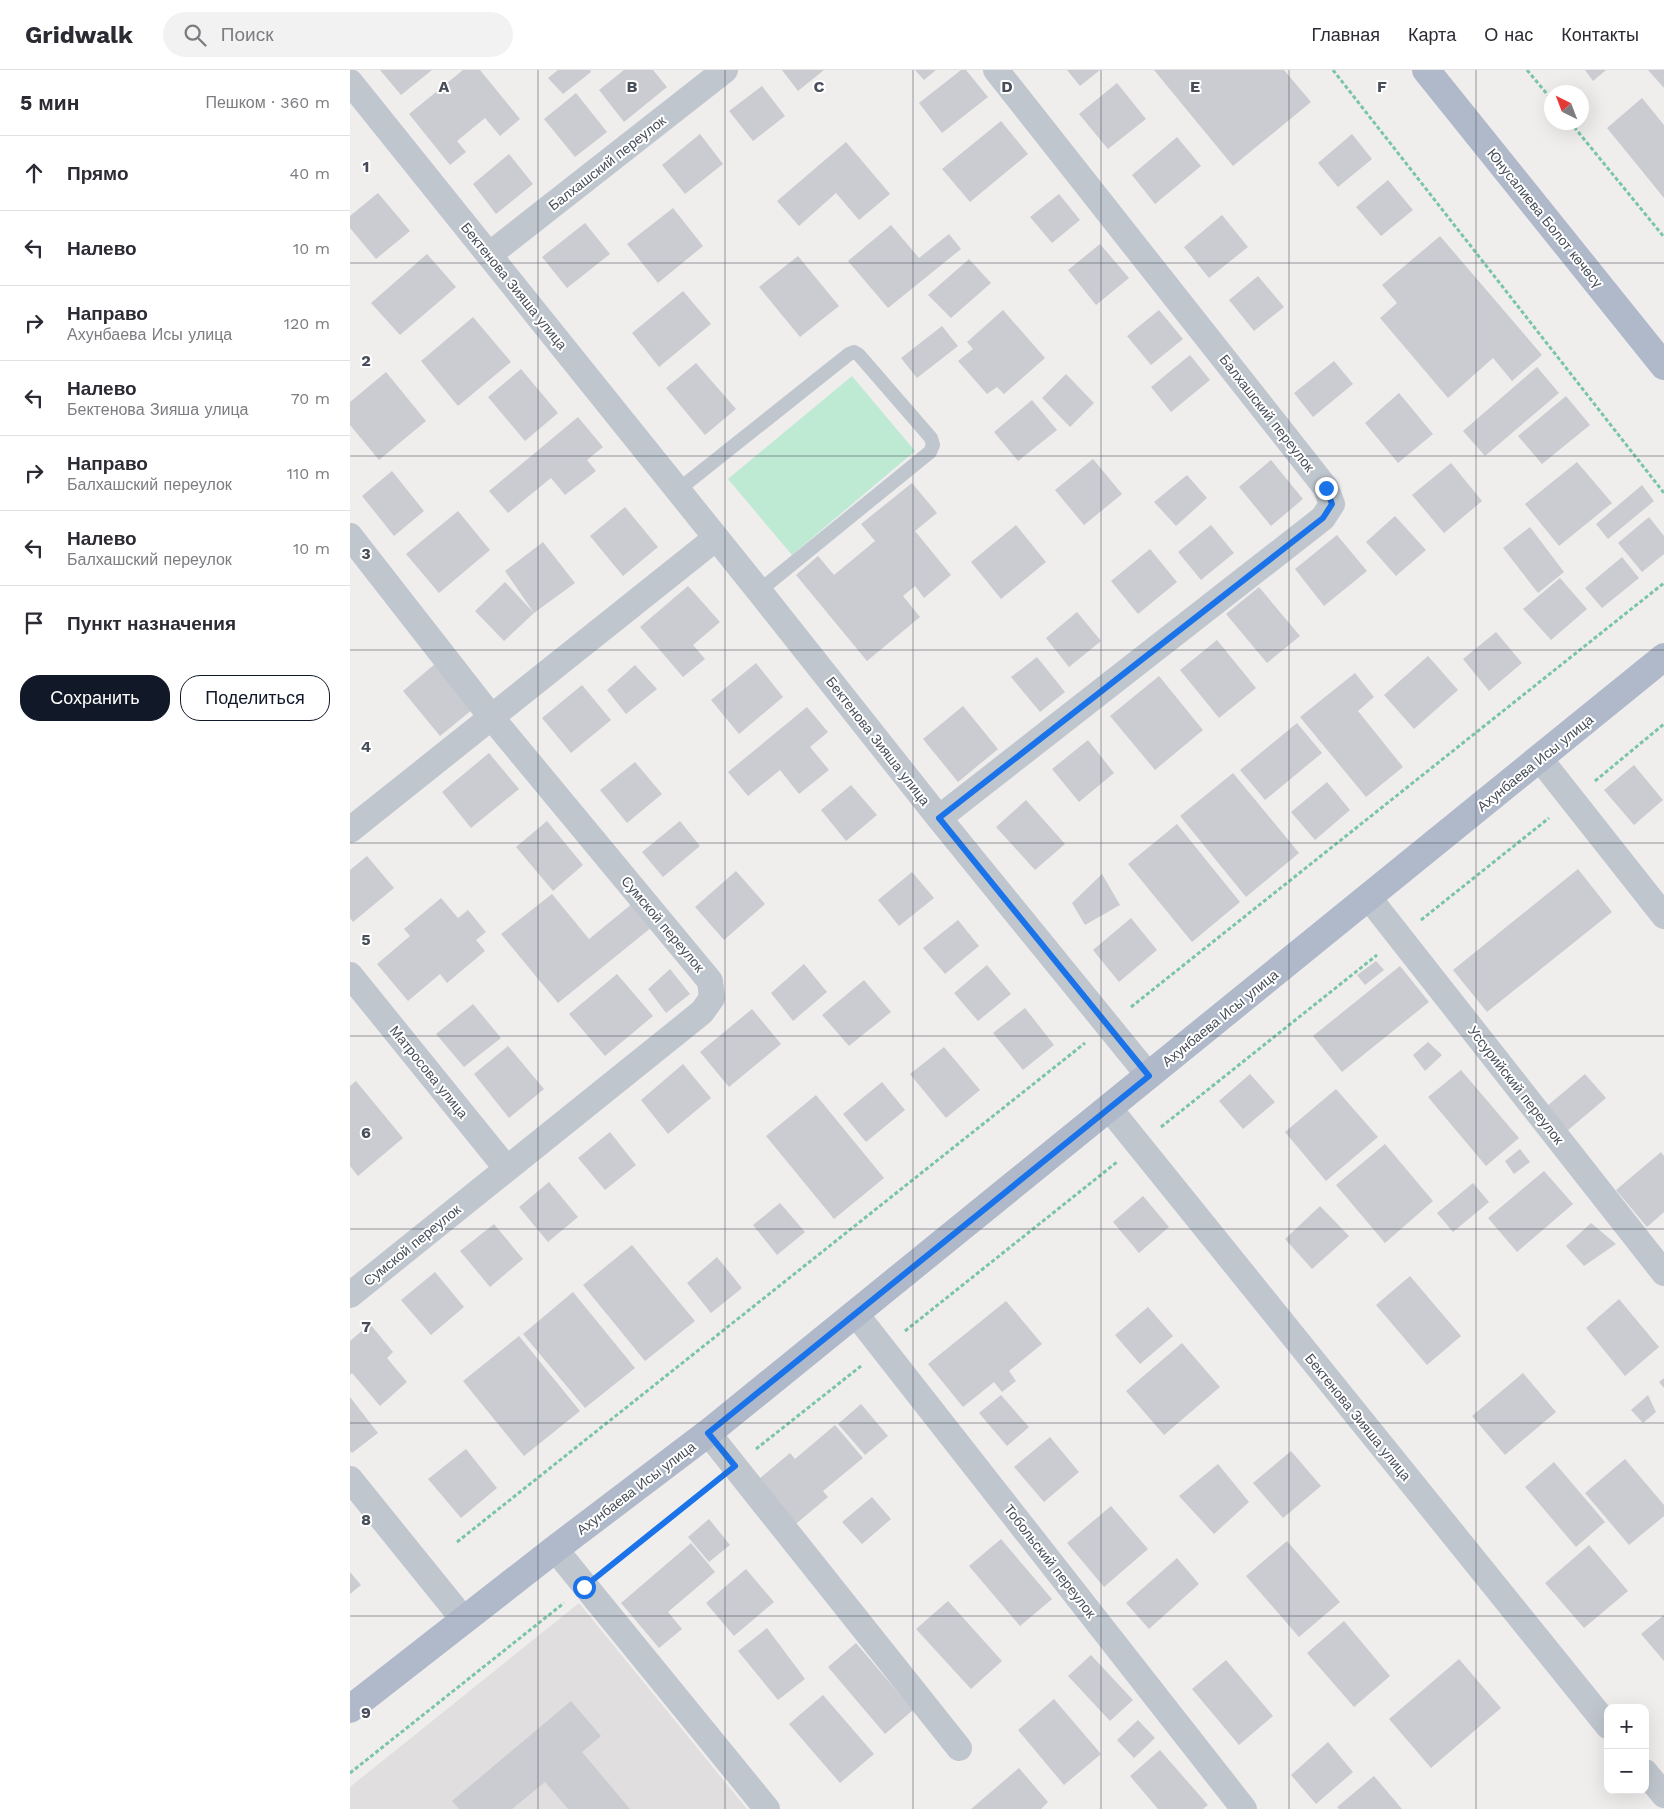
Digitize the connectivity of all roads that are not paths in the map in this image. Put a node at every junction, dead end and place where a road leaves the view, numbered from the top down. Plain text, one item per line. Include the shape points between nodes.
1 (725, 70) edge
2 (996, 70) edge
3 (1426, 70) edge
4 (350, 82) edge
5 (489, 255) junction
6 (1664, 366) edge
7 (678, 490) junction
8 (350, 536) edge
9 (716, 538) junction
10 (759, 592) junction
11 (1664, 658) edge
12 (492, 718) junction
13 (1540, 759) junction
14 (939, 818) junction
15 (350, 830) edge
16 (1369, 898) junction
17 (1664, 916) edge
18 (350, 975) edge
19 (1149, 1076) junction
20 (1108, 1108) junction
21 (507, 1169) junction
22 (1664, 1273) edge
23 (350, 1294) edge
24 (856, 1313) junction
25 (708, 1433) junction
26 (350, 1479) edge
27 (555, 1549) junction
28 (464, 1620) junction
29 (350, 1710) edge
30 (1604, 1721) edge
31 (959, 1748) dead end
32 (1649, 1777) edge
33 (1664, 1796) edge
34 (767, 1809) edge
35 (1244, 1809) edge

1 - 5 street, Балхашский переулок
2 - 14 street, Балхашский переулок via 1326,488 1332,504 1323,518
3 - 6 main road, Юнусалиева Болот көчөсү
4 - 5 street, Бектенова Зияша улица
5 - 7 street, Бектенова Зияша улица
7 - 9 street, Бектенова Зияша улица
7 - 10 lane via 854,352 931,438 930,452
8 - 12 street, Сумской переулок
9 - 10 street, Бектенова Зияша улица
9 - 12 street
10 - 14 street, Бектенова Зияша улица
11 - 13 main road, Ахунбаева Исы улица
12 - 15 street
12 - 21 street, Сумской переулок via 710,981 712,998 702,1012
13 - 16 main road, Ахунбаева Исы улица
13 - 17 street
14 - 19 street, Бектенова Зияша улица
16 - 19 main road, Ахунбаева Исы улица
16 - 22 street, Уссурийский переулок
18 - 21 street, Матросова улица
19 - 20 main road, Ахунбаева Исы улица
20 - 24 main road, Ахунбаева Исы улица
20 - 30 street, Бектенова Зияша улица
21 - 23 street, Сумской переулок
24 - 25 main road, Ахунбаева Исы улица
24 - 35 street, Тобольский переулок
25 - 27 main road, Ахунбаева Исы улица
25 - 31 street
26 - 28 street
27 - 28 main road, Ахунбаева Исы улица
27 - 34 street
28 - 29 main road, Ахунбаева Исы улица
32 - 33 street

